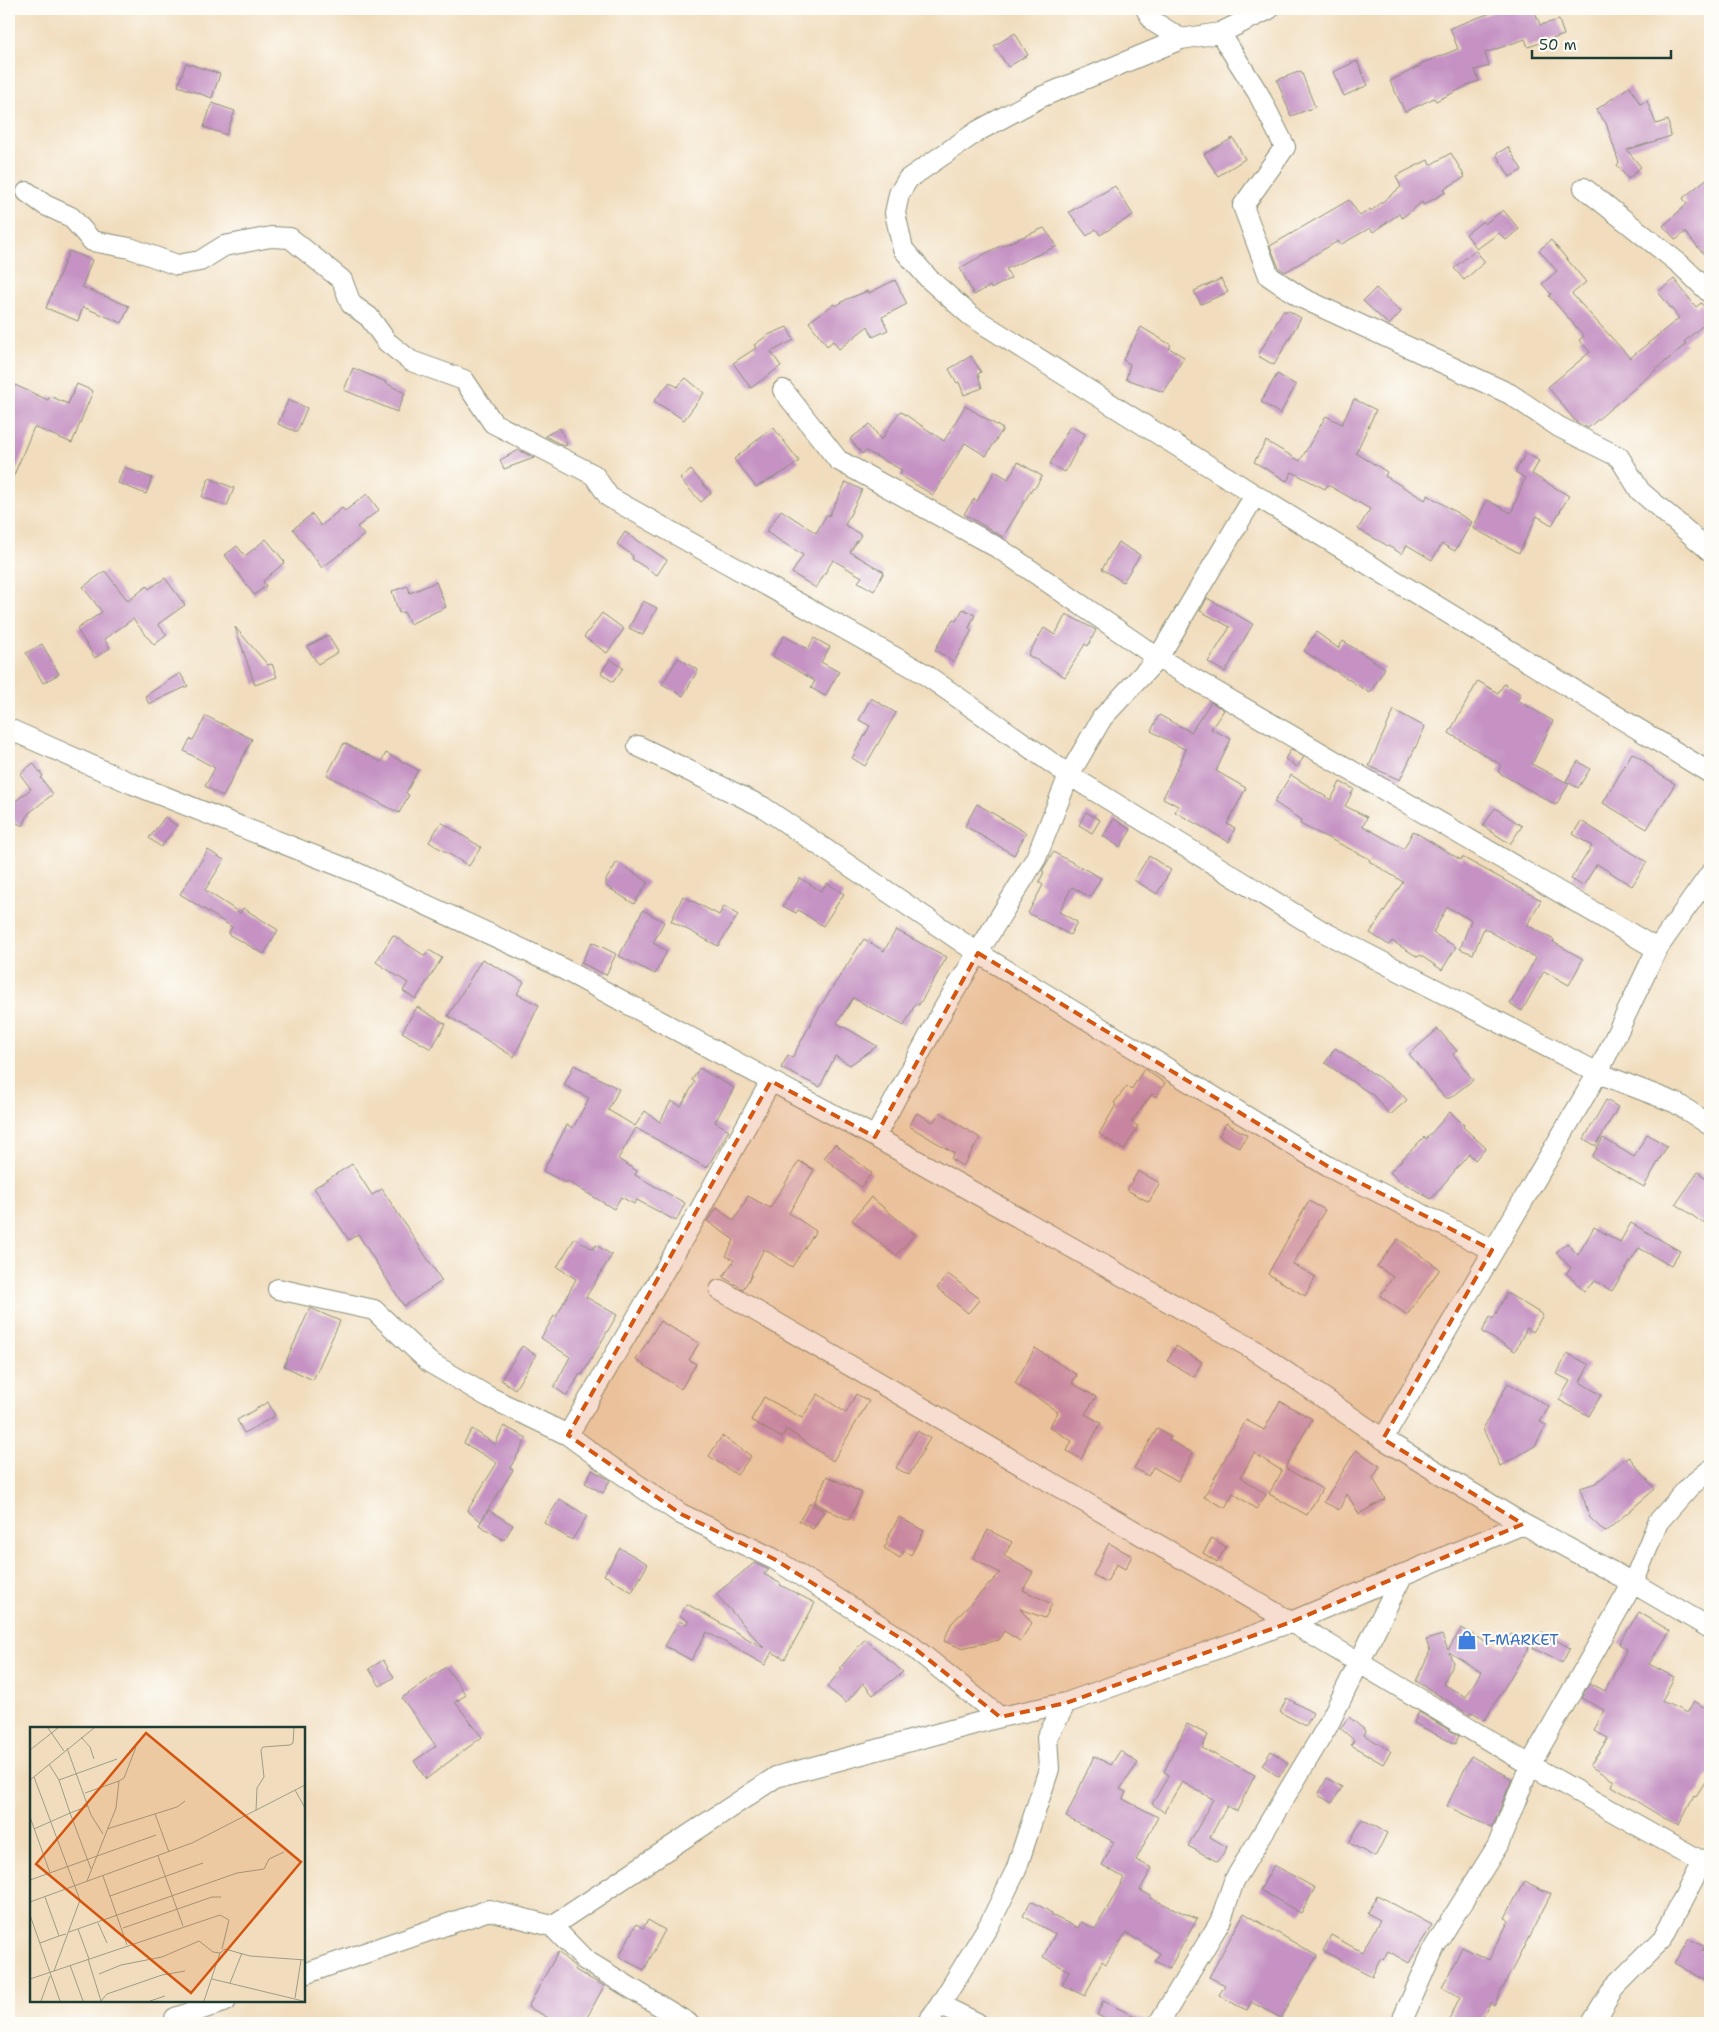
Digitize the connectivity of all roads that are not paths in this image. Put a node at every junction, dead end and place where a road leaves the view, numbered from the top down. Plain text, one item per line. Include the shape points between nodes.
1 (1146, 9) edge
2 (1269, 9) edge
3 (1220, 33) junction
4 (1181, 39) junction
5 (1584, 188) dead end
6 (28, 192) dead end
7 (1710, 293) edge
8 (783, 390) dead end
9 (1255, 495) junction
10 (1710, 551) edge
11 (1158, 658) junction
12 (9, 729) edge
13 (638, 746) dead end
14 (1710, 773) edge
15 (1069, 775) junction
16 (1710, 874) edge
17 (1657, 949) junction
18 (978, 953) junction
19 (1598, 1072) junction
20 (771, 1081) junction
21 (1710, 1125) edge
22 (875, 1137) junction
23 (1492, 1250) junction
24 (278, 1289) dead end
25 (720, 1290) dead end
26 (568, 1435) junction
27 (1383, 1439) junction
28 (1710, 1470) edge
29 (1523, 1524) junction
30 (1404, 1574) junction
31 (1633, 1583) junction
32 (1291, 1622) junction
33 (1710, 1628) edge
34 (1358, 1663) junction
35 (1066, 1703) junction
36 (1000, 1717) junction
37 (1530, 1765) junction
38 (1706, 1864) edge
39 (552, 1926) junction
40 (305, 1974) edge
41 (223, 2002) edge
42 (940, 2005) junction
43 (175, 2018) dead end
44 (688, 2023) edge
45 (926, 2023) edge
46 (977, 2023) edge
47 (1159, 2023) edge
48 (1401, 2023) edge
49 (1592, 2023) edge

1 - 4 street via 1154,22
2 - 3 street
3 - 4 street
3 - 10 street via 1258,94 1285,148 1244,206 1269,276 1302,298 1510,394 1560,427 1619,457 1640,491
4 - 9 street via 1041,97 978,131 908,178 899,194 896,213 903,249 929,280 971,316
5 - 7 street via 1681,265
6 - 15 street via 45,205 71,217 92,241 130,248 177,265 200,261 224,246 271,237 290,238 342,280 351,304 369,317 387,342 411,361 464,380 493,423 594,475 609,497 923,672
8 - 11 street via 838,460 1000,549
9 - 11 street
9 - 14 street
11 - 15 street via 1102,718
11 - 17 street
12 - 20 street via 133,784 355,872 514,945
13 - 18 street via 764,806
15 - 18 street via 1036,858
15 - 19 street via 1322,931
16 - 17 street
17 - 19 street
18 - 22 street via 944,1008
18 - 23 street via 1329,1167
19 - 21 street via 1676,1103
19 - 23 street
20 - 22 street
20 - 26 street
22 - 27 street via 1251,1348
23 - 27 street
24 - 26 street via 374,1310 429,1362 489,1397
25 - 32 street
26 - 36 street via 681,1514 774,1559 908,1643
27 - 29 street
28 - 31 street via 1689,1487 1658,1522
29 - 30 street
29 - 31 street
30 - 32 street
30 - 34 street
31 - 33 street
31 - 37 street
32 - 34 street
32 - 35 street
34 - 37 street
34 - 47 street via 1327,1727 1234,1882 1220,1922
35 - 36 street
35 - 42 street via 1047,1737 1049,1769 1016,1870 988,1925
36 - 39 street via 776,1776
37 - 38 street
37 - 48 street via 1498,1846 1434,1946
38 - 49 street via 1663,1938 1614,1987
39 - 40 street via 489,1910
39 - 44 street via 585,1960
41 - 43 street
42 - 45 street
42 - 46 street

